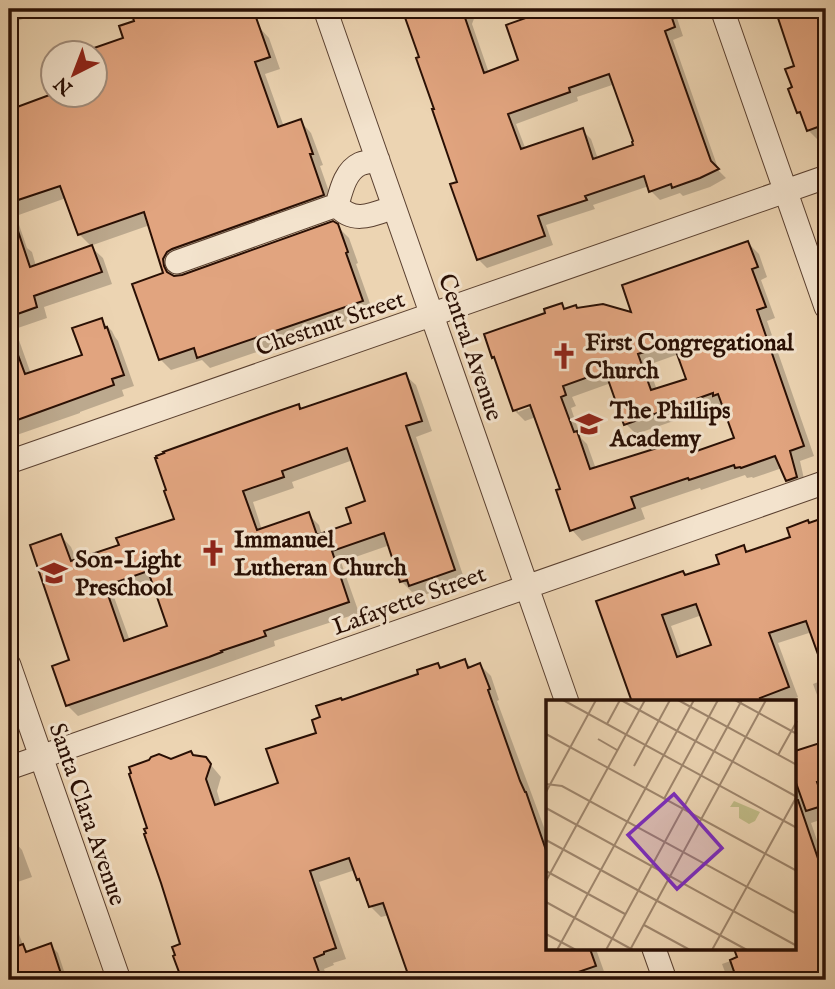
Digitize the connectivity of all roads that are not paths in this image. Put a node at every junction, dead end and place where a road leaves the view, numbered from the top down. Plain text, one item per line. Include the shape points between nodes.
1 (325, 9) edge
2 (722, 9) edge
3 (378, 160) junction
4 (826, 177) edge
5 (785, 191) junction
6 (337, 205) junction
7 (394, 207) junction
8 (177, 262) dead end
9 (826, 307) edge
10 (432, 316) junction
11 (9, 462) edge
12 (826, 482) edge
13 (527, 586) junction
14 (9, 665) edge
15 (567, 700) edge
16 (40, 757) junction
17 (9, 768) edge
18 (653, 950) edge
19 (118, 980) edge
20 (664, 980) edge

1 - 3 street, Central Avenue
2 - 5 street
3 - 6 street via 360,164 351,172
3 - 7 street, Central Avenue
4 - 5 street, Chestnut Street
5 - 9 street
5 - 10 street, Chestnut Street
6 - 7 street via 353,217
6 - 8 street
7 - 10 street, Central Avenue
10 - 11 street, Chestnut Street
10 - 13 street, Central Avenue
12 - 13 street, Lafayette Street
13 - 15 street, Central Avenue
13 - 16 street, Lafayette Street
14 - 16 street, Santa Clara Avenue
16 - 17 street, Lafayette Street
16 - 19 street, Santa Clara Avenue
18 - 20 street

